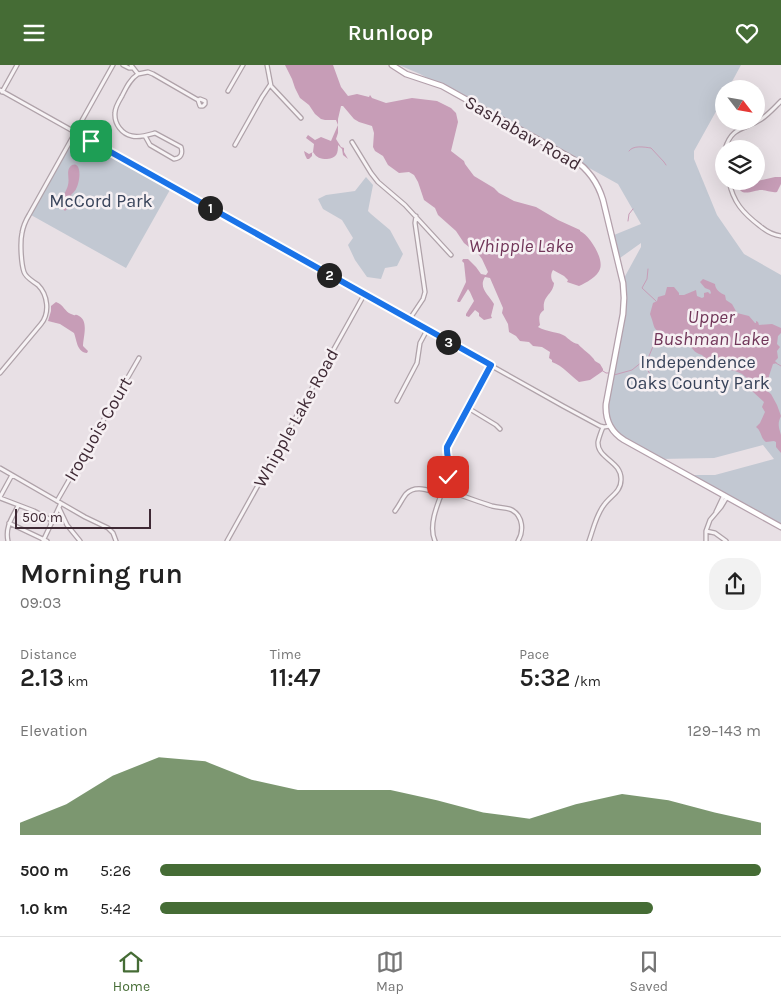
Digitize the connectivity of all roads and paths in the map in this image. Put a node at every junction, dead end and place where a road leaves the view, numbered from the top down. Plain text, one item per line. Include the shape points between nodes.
1 (17, 65) edge
2 (113, 65) edge
3 (123, 65) edge
4 (243, 65) edge
5 (267, 65) edge
6 (392, 65) edge
7 (132, 67) edge
8 (138, 73) junction
9 (270, 85) junction
10 (1, 91) edge
11 (228, 91) dead end
12 (198, 100) dead end
13 (781, 101) edge
14 (301, 118) dead end
15 (76, 133) junction
16 (145, 135) junction
17 (729, 140) edge
18 (352, 142) dead end
19 (235, 145) dead end
20 (731, 190) edge
21 (416, 216) junction
22 (781, 236) edge
23 (451, 255) dead end
24 (364, 295) junction
25 (409, 320) junction
26 (427, 330) junction
27 (139, 358) dead end
28 (491, 365) junction
29 (0, 373) edge
30 (397, 401) dead end
31 (468, 408) junction
32 (603, 427) junction
33 (610, 427) junction
34 (500, 429) dead end
35 (0, 468) edge
36 (12, 475) junction
37 (444, 489) junction
38 (442, 495) junction
39 (726, 496) junction
40 (0, 497) edge
41 (59, 502) junction
42 (18, 505) junction
43 (59, 508) junction
44 (395, 511) dead end
45 (53, 521) junction
46 (9, 523) junction
47 (781, 527) edge
48 (706, 531) junction
49 (45, 540) edge
50 (8, 541) edge
51 (80, 541) edge
52 (116, 541) edge
53 (227, 541) edge
54 (434, 541) edge
55 (518, 541) edge
56 (589, 541) edge
57 (706, 541) edge
58 (726, 541) edge

1 - 10 street
2 - 15 street
3 - 7 street
4 - 11 street
5 - 9 street
6 - 33 main road, Sashabaw Road via 442,87 568,156 596,183 603,200 624,295 606,403
7 - 8 street
8 - 12 street via 153,74
8 - 16 street via 114,113 118,126 127,135
9 - 14 street
9 - 19 street
10 - 15 street
13 - 17 street via 758,121 738,129
15 - 24 street
15 - 29 street via 22,233 24,272 44,293 46,316
16 - 16 street via 155,133 181,147 181,155 174,159 150,145
18 - 21 street via 378,182
20 - 22 street via 749,218 765,230
21 - 23 street
21 - 25 street via 425,292
24 - 25 street
24 - 53 street, Whipple Lake Road
25 - 26 street
26 - 28 street
26 - 30 street via 420,343 417,363
27 - 41 street, Iroquois Court
28 - 31 street
28 - 32 street
31 - 34 street
31 - 37 street via 447,447 450,469
32 - 33 street
32 - 56 street via 599,449 615,464 621,480 620,488 601,509
33 - 39 main road via 623,439
35 - 36 street
36 - 40 street
36 - 41 street
37 - 38 street
37 - 55 street via 512,511 519,517 522,527
38 - 44 street via 426,489 414,489 406,494
38 - 54 street via 432,526
39 - 47 main road
39 - 48 street
40 - 42 street
41 - 43 street, Iroquois Court
41 - 52 street via 108,528
42 - 45 street
42 - 46 street
43 - 45 street, Iroquois Court
43 - 51 street
45 - 49 street, Iroquois Court
46 - 49 street
46 - 50 street
48 - 57 street
48 - 58 street

